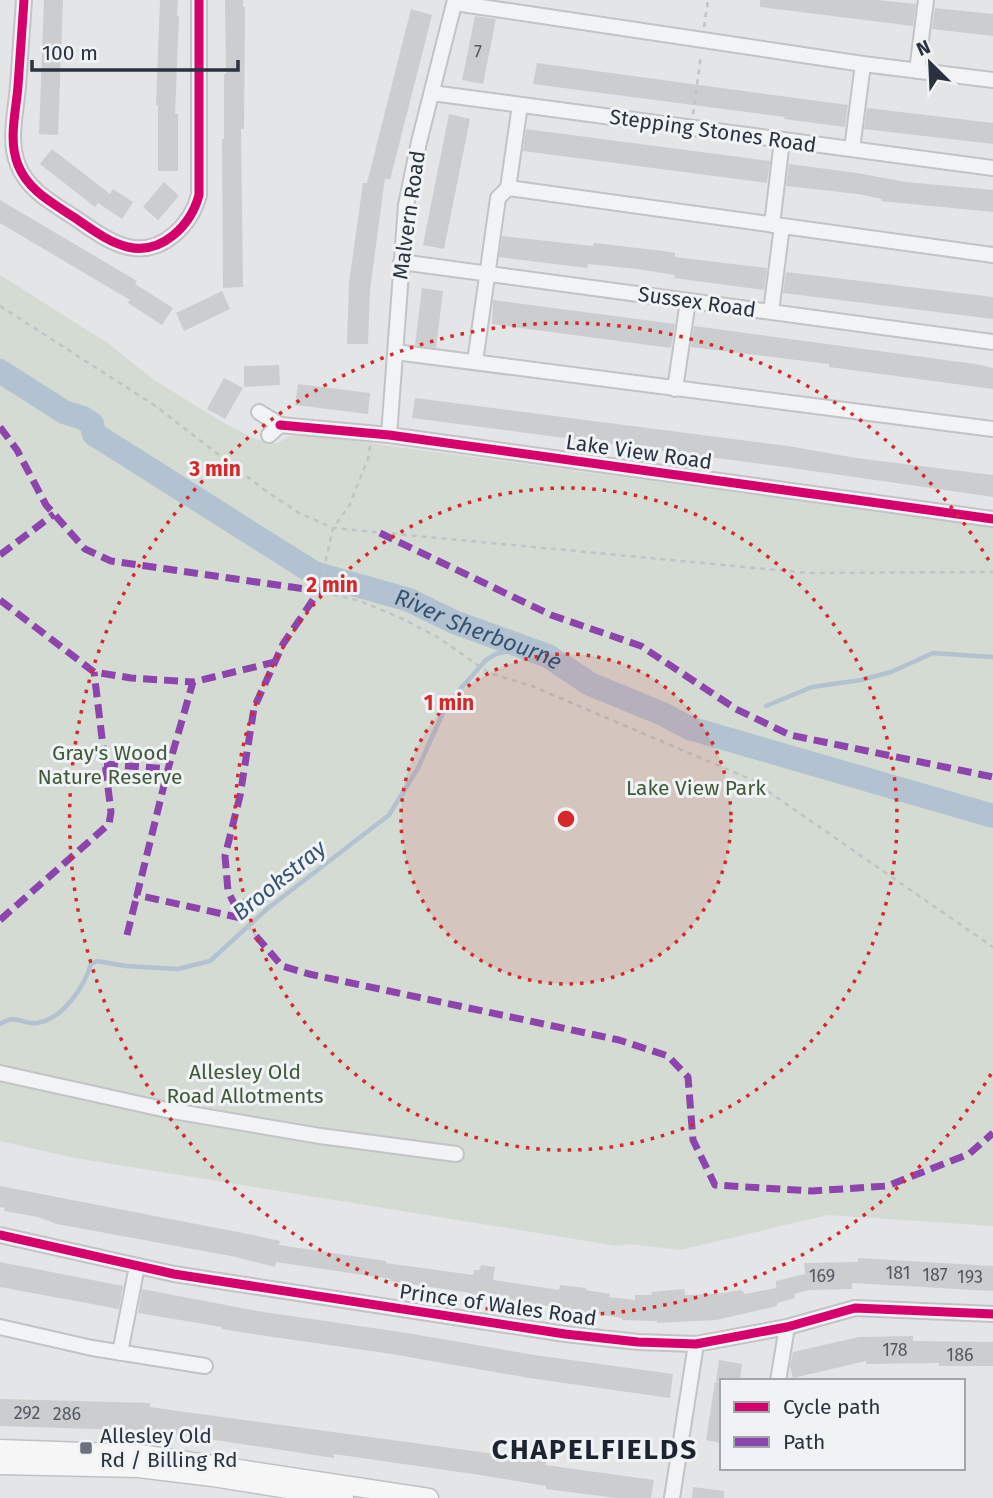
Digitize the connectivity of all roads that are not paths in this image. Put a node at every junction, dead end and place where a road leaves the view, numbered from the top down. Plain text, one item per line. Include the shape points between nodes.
1 (24, 0) edge
2 (199, 0) edge
3 (926, 0) edge
4 (455, 1) edge
5 (863, 64) junction
6 (917, 71) junction
7 (993, 80) edge
8 (432, 93) junction
9 (520, 105) junction
10 (782, 140) junction
11 (852, 149) junction
12 (993, 168) edge
13 (508, 188) junction
14 (777, 225) junction
15 (993, 255) edge
16 (401, 262) junction
17 (486, 273) junction
18 (688, 301) junction
19 (771, 312) junction
20 (993, 342) edge
21 (395, 352) junction
22 (475, 362) junction
23 (675, 389) junction
24 (259, 412) dead end
25 (993, 429) edge
26 (389, 435) junction
27 (993, 519) edge
28 (0, 1073) edge
29 (456, 1154) dead end
30 (0, 1235) edge
31 (137, 1266) junction
32 (993, 1314) edge
33 (0, 1327) edge
34 (787, 1327) junction
35 (696, 1344) junction
36 (120, 1353) junction
37 (205, 1366) dead end
38 (778, 1379) edge
39 (0, 1448) edge
40 (0, 1465) edge
41 (321, 1488) junction
42 (344, 1498) edge
43 (429, 1498) edge
44 (672, 1498) edge

1 - 2 street via 12,140 17,163 29,183 49,201 110,240 131,247 173,235 186,224 199,195
3 - 6 street
4 - 5 street
4 - 8 street, Malvern Road
5 - 6 street
5 - 11 street
6 - 7 street
8 - 9 street, Stepping Stones Road
8 - 16 street, Malvern Road via 406,205
9 - 10 street, Stepping Stones Road
9 - 13 street
10 - 11 street, Stepping Stones Road
10 - 14 street
11 - 12 street, Stepping Stones Road
13 - 14 street
13 - 17 street via 498,198
14 - 15 street
14 - 19 street
16 - 17 street, Sussex Road
16 - 21 street, Malvern Road
17 - 18 street, Sussex Road
17 - 22 street
18 - 19 street, Sussex Road
18 - 23 street
19 - 20 street, Sussex Road
21 - 22 street
21 - 26 street, Malvern Road
22 - 23 street
23 - 25 street
24 - 26 street, Lake View Road via 274,430
26 - 27 street, Lake View Road
28 - 29 street via 193,1114
30 - 31 street, Prince of Wales Road
31 - 35 street, Prince of Wales Road via 565,1334
31 - 36 street
32 - 34 street, Prince of Wales Road via 855,1308
33 - 36 street
34 - 35 street, Prince of Wales Road
34 - 38 street
35 - 44 street
36 - 37 street
39 - 41 main road via 140,1454
40 - 41 main road via 139,1468
41 - 42 main road
41 - 43 main road

